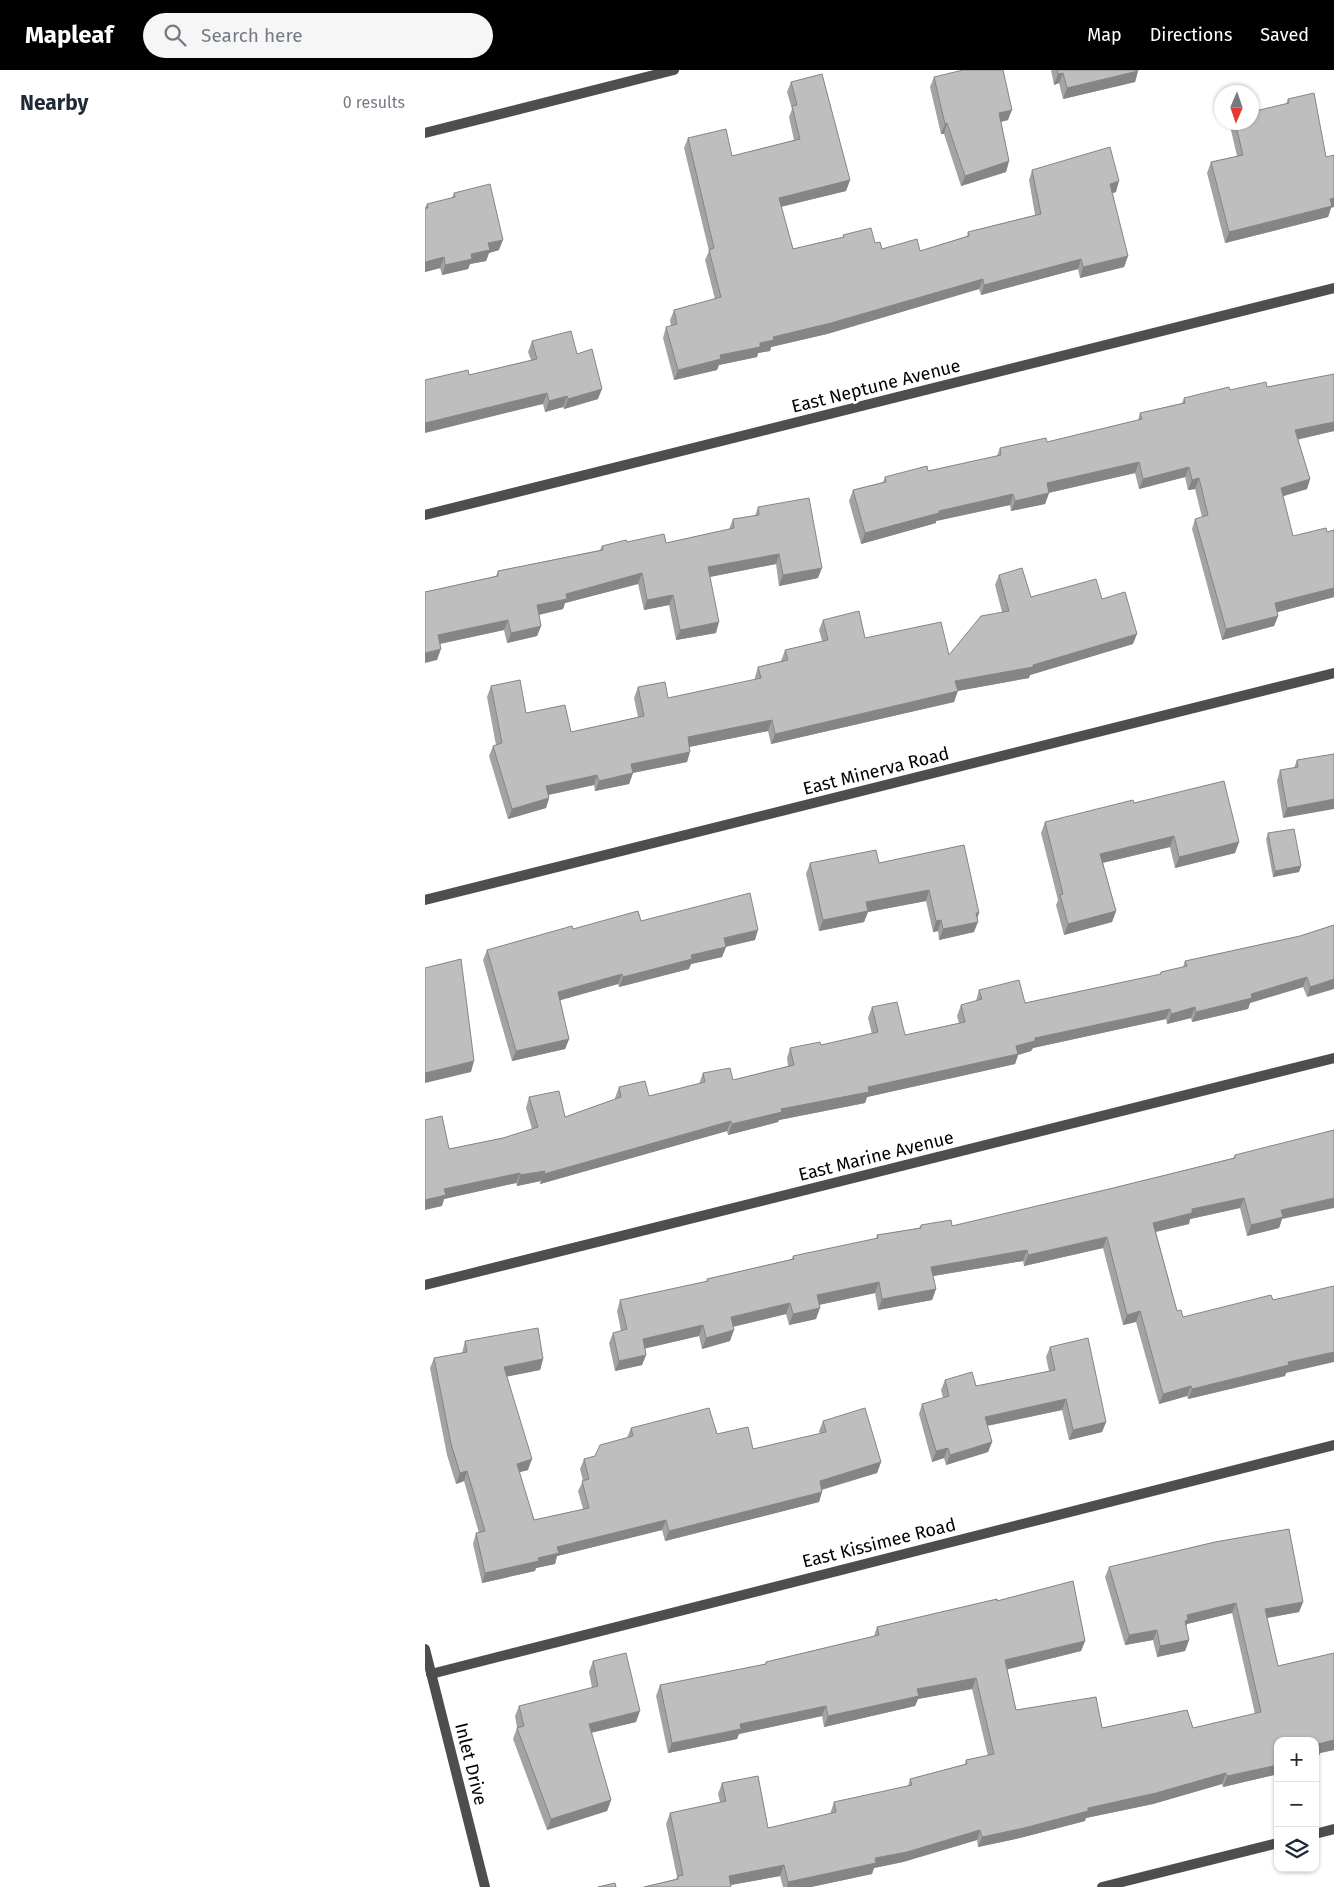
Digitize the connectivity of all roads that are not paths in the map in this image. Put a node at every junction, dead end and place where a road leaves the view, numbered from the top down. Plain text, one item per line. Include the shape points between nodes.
1 (674, 70) edge
2 (425, 133) edge
3 (1334, 288) edge
4 (425, 515) edge
5 (1334, 673) edge
6 (425, 900) edge
7 (1334, 1058) edge
8 (425, 1285) edge
9 (1334, 1445) edge
10 (425, 1649) edge
11 (431, 1674) junction
12 (1334, 1829) edge
13 (1319, 1833) edge
14 (1274, 1844) edge
15 (485, 1887) edge
16 (1102, 1887) edge

1 - 2 street
3 - 4 street, East Neptune Avenue
5 - 6 street, East Minerva Road
7 - 8 street, East Marine Avenue
9 - 11 street, East Kissimee Road
10 - 11 street, Inlet Drive
11 - 15 street, Inlet Drive
12 - 13 street
14 - 16 street

